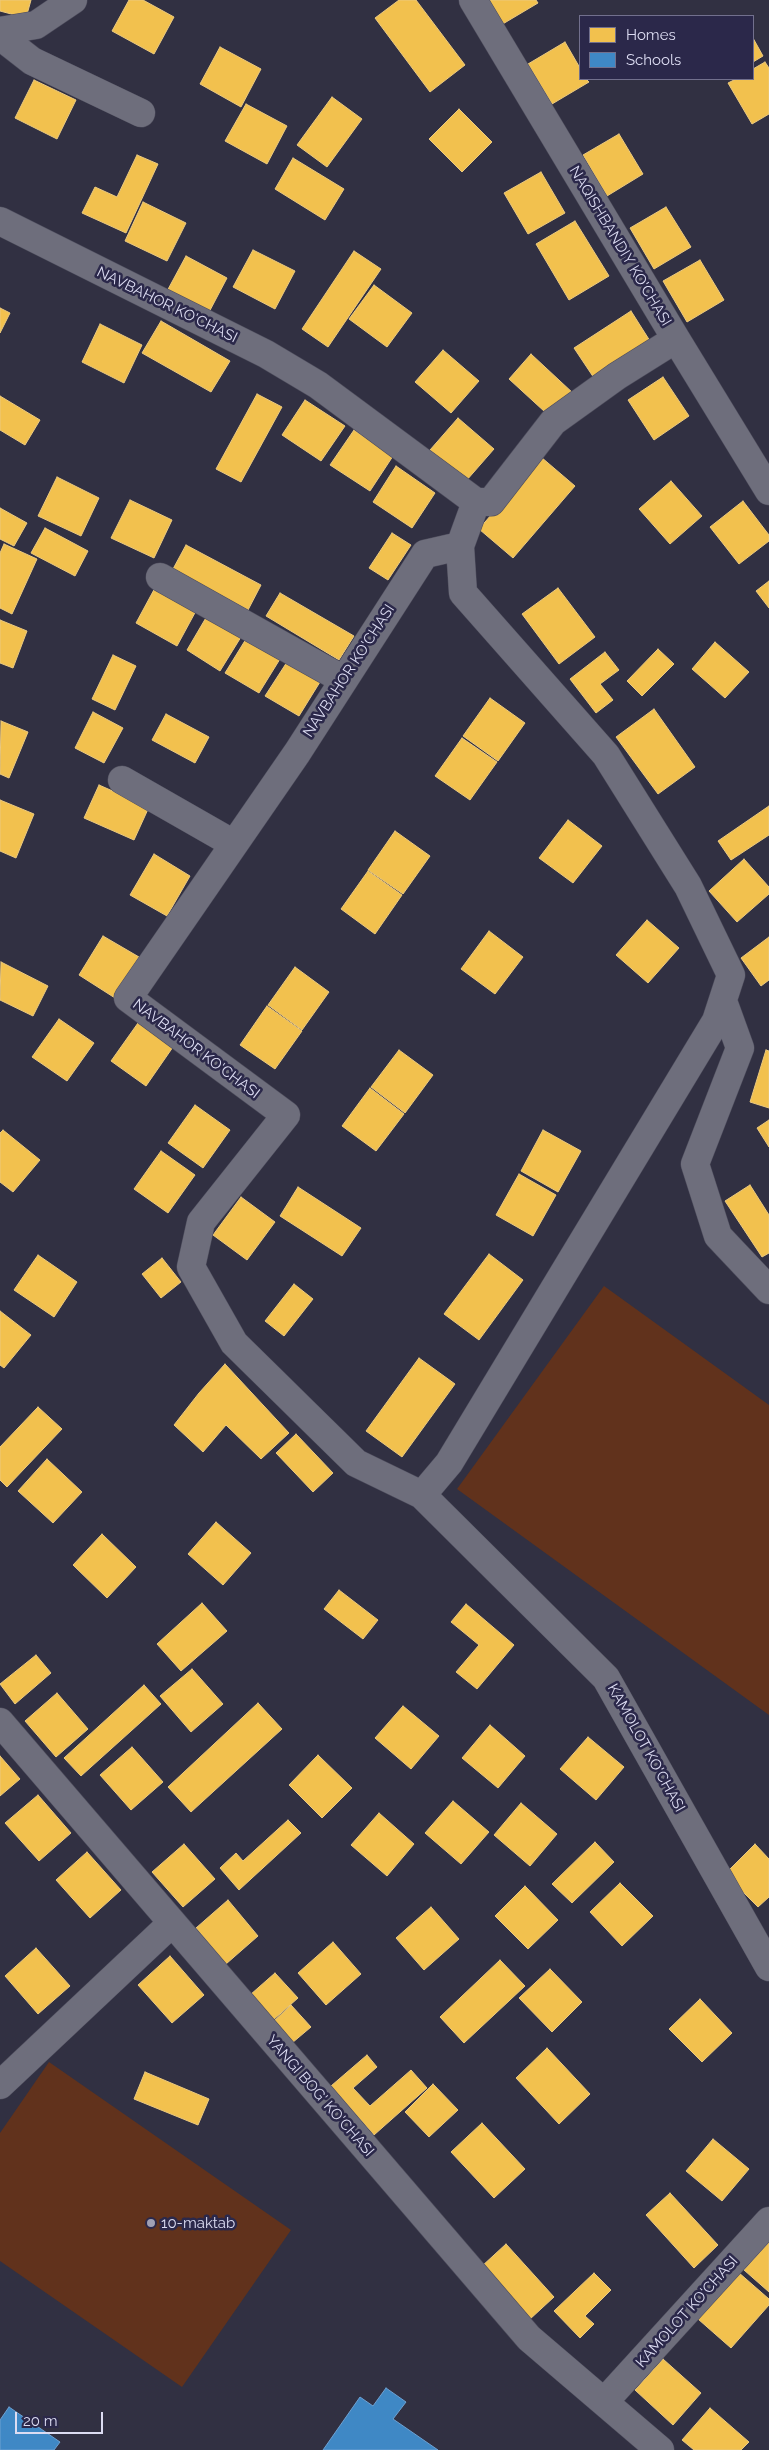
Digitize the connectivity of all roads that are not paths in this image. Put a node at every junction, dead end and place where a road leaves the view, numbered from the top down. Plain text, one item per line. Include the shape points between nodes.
1 (73, 0) edge
2 (473, 0) edge
3 (0, 31) edge
4 (0, 36) edge
5 (141, 113) dead end
6 (0, 221) edge
7 (676, 340) junction
8 (769, 491) edge
9 (476, 502) junction
10 (460, 546) junction
11 (160, 577) dead end
12 (344, 680) junction
13 (122, 780) dead end
14 (234, 844) junction
15 (723, 1001) junction
16 (769, 1290) edge
17 (422, 1495) junction
18 (0, 1722) edge
19 (172, 1923) junction
20 (769, 1967) edge
21 (0, 2085) edge
22 (769, 2221) edge
23 (604, 2402) junction
24 (660, 2450) edge

1 - 3 street via 36,25
2 - 7 street, NAQISHBANDIY KO'CHASI
4 - 5 street via 32,61
6 - 9 street, NAVBAHOR KO'CHASI via 266,354 318,385
7 - 8 street, NAQISHBANDIY KO'CHASI
7 - 9 street via 617,376 553,422 491,502
9 - 10 street
10 - 12 street, NAVBAHOR KO'CHASI via 425,554
10 - 15 street via 464,593 606,755 688,886 730,975
11 - 12 street
12 - 14 street, NAVBAHOR KO'CHASI
13 - 14 street
14 - 17 street, NAVBAHOR KO'CHASI via 128,998 286,1115 201,1222 191,1268 234,1343 356,1463
15 - 16 street via 740,1048 695,1164 718,1236
15 - 17 street via 711,1030 450,1463
17 - 20 street, KAMOLOT KO'CHASI via 606,1678
18 - 19 street, YANGI BOG' KO'CHASI
19 - 21 street
19 - 23 street, YANGI BOG' KO'CHASI via 529,2338
22 - 23 street, KAMOLOT KO'CHASI
23 - 24 street, YANGI BOG' KO'CHASI

